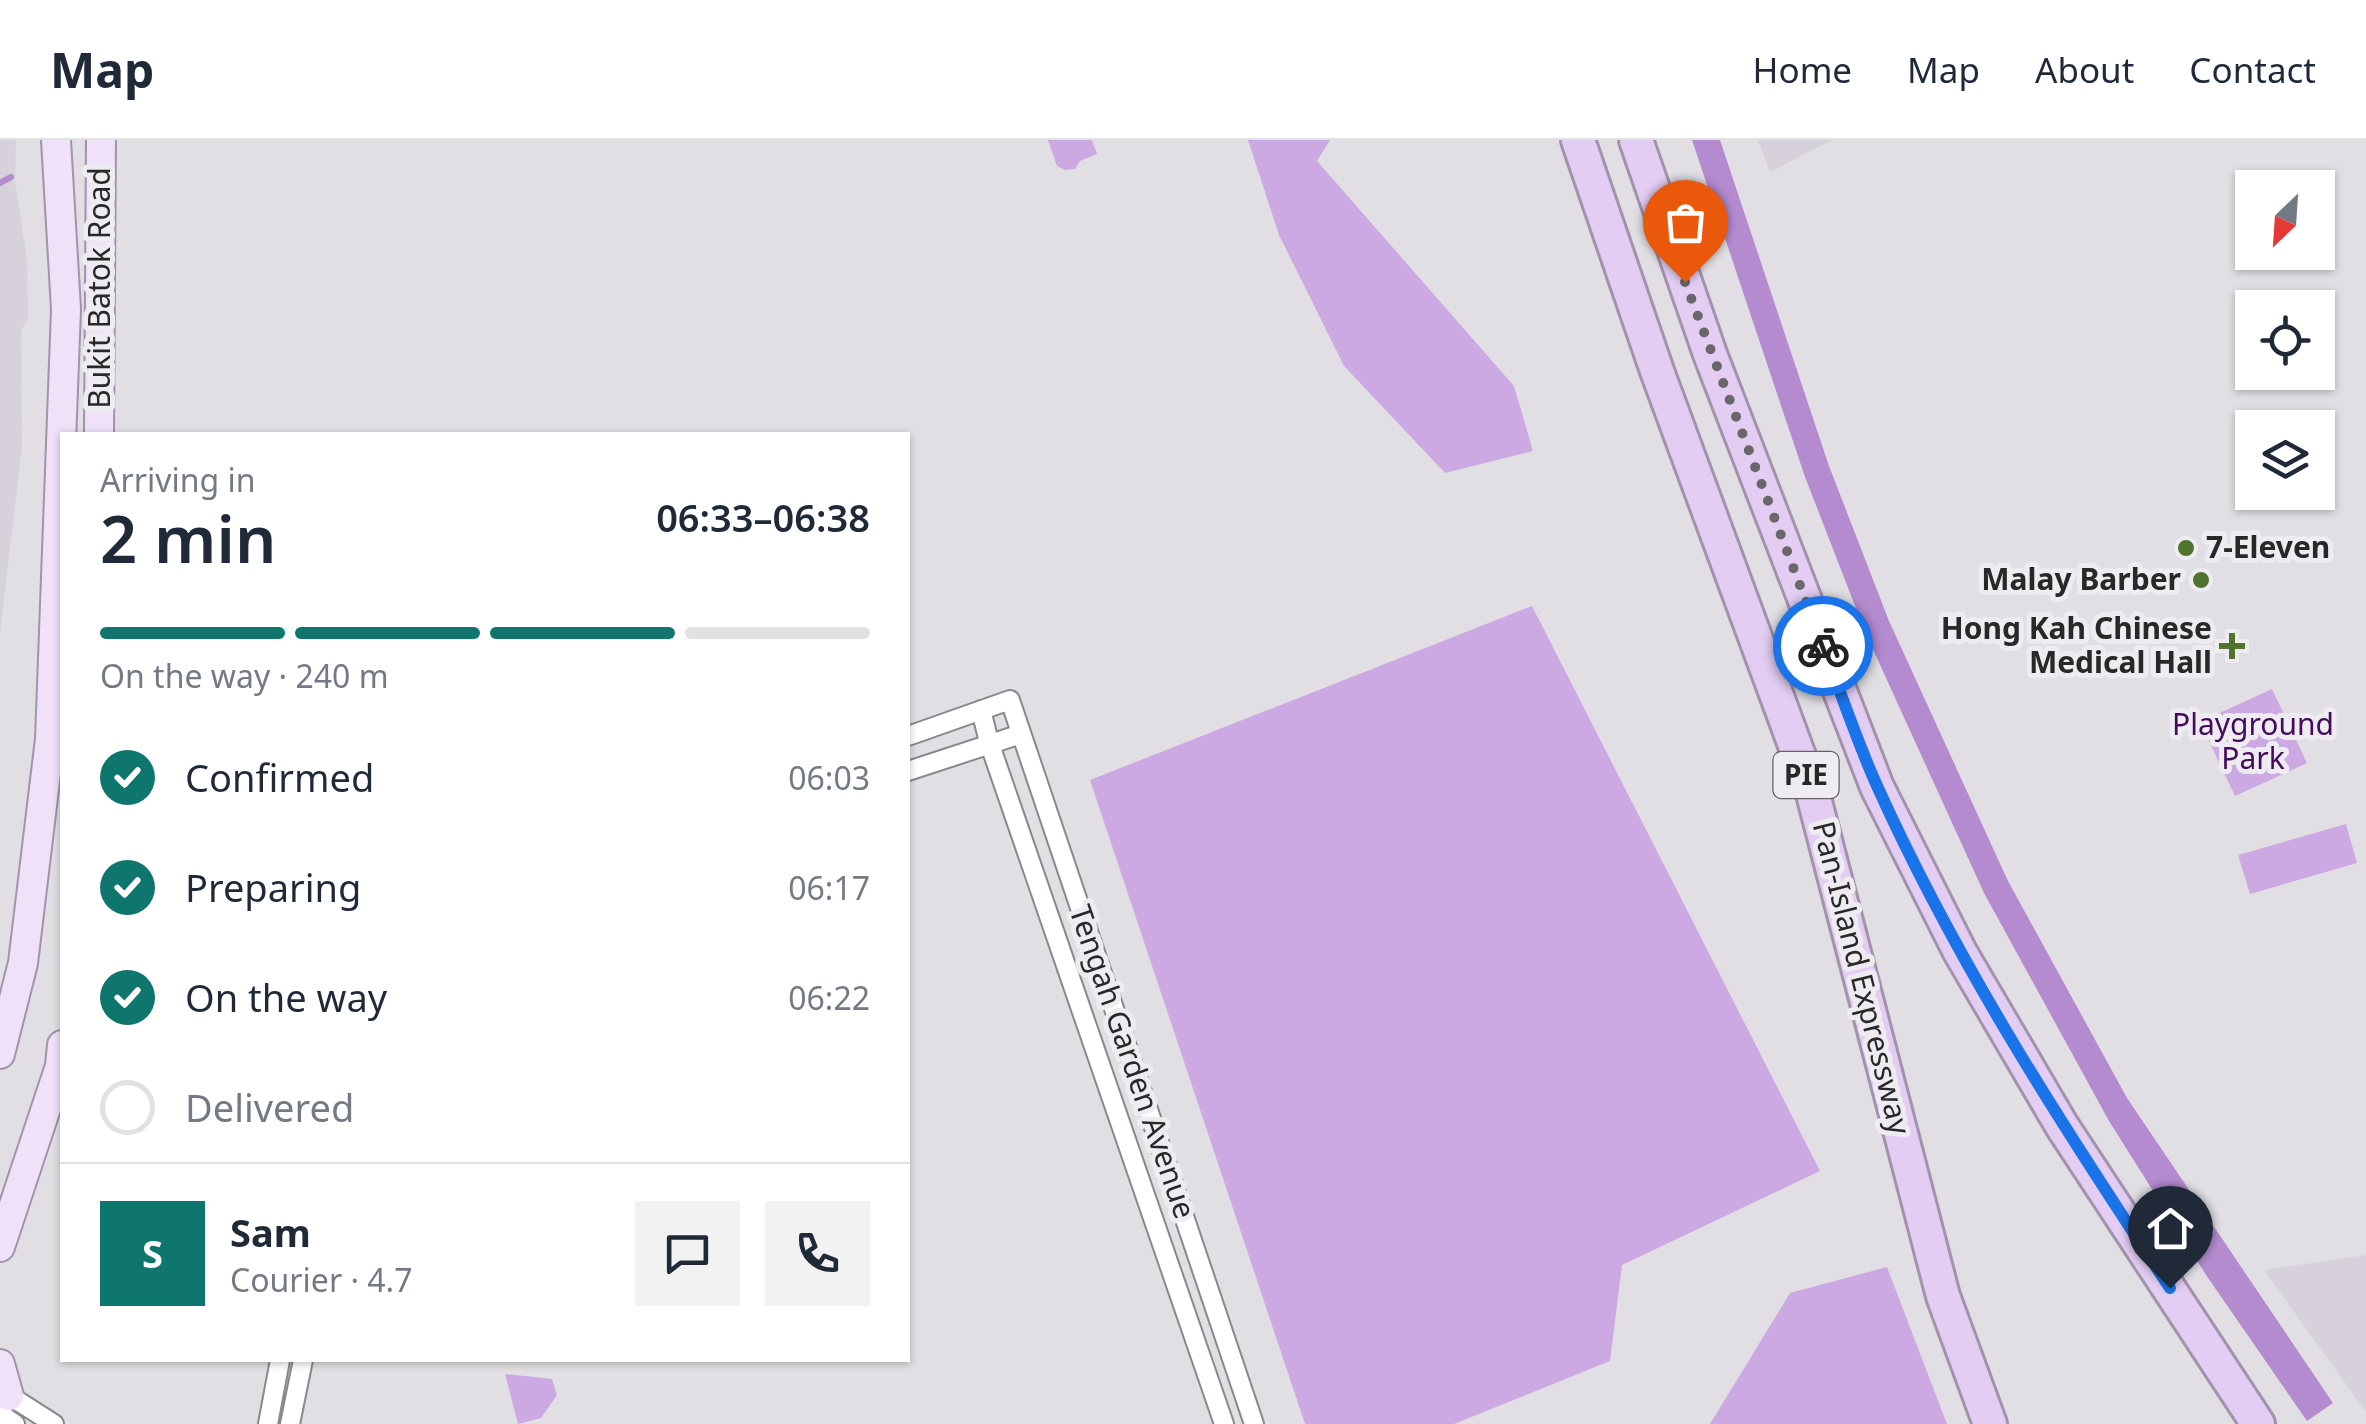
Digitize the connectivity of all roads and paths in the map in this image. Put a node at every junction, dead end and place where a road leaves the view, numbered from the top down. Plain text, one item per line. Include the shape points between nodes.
1 (56, 140) edge
2 (101, 140) edge
3 (1578, 140) edge
4 (1636, 140) edge
5 (61, 432) edge
6 (99, 432) edge
7 (60, 470) edge
8 (982, 710) junction
9 (1021, 734) junction
10 (910, 735) edge
11 (989, 742) junction
12 (910, 770) edge
13 (0, 1054) edge
14 (60, 1066) edge
15 (1, 1251) edge
16 (280, 1362) edge
17 (303, 1362) edge
18 (0, 1364) edge
19 (2234, 1386) junction
20 (3, 1400) edge
21 (15, 1424) edge
22 (54, 1424) edge
23 (268, 1424) edge
24 (290, 1424) edge
25 (1224, 1424) edge
26 (1254, 1424) edge
27 (1990, 1424) edge
28 (2258, 1424) edge
29 (2282, 1424) edge

1 - 5 main road, Bukit Batok Road via 66,309
2 - 6 main road, Bukit Batok Road
3 - 27 highway, Pan-Island Expressway / PIE via 1813,794 1943,1296
4 - 19 highway, PIE via 1710,354 1878,787 1960,952 2062,1126
7 - 13 main road, Bukit Batok Road via 50,739 23,964
8 - 9 street, Tengah Garden Avenue via 1010,700
8 - 10 street
8 - 11 street, Tengah Garden Avenue
9 - 11 street
9 - 26 street, Tengah Garden Avenue
11 - 12 street
11 - 25 street, Tengah Garden Avenue
14 - 15 main road
16 - 23 street
17 - 24 street
18 - 20 main road
19 - 28 highway, PIE
19 - 29 highway via 2260,1396
20 - 21 street
20 - 22 street

